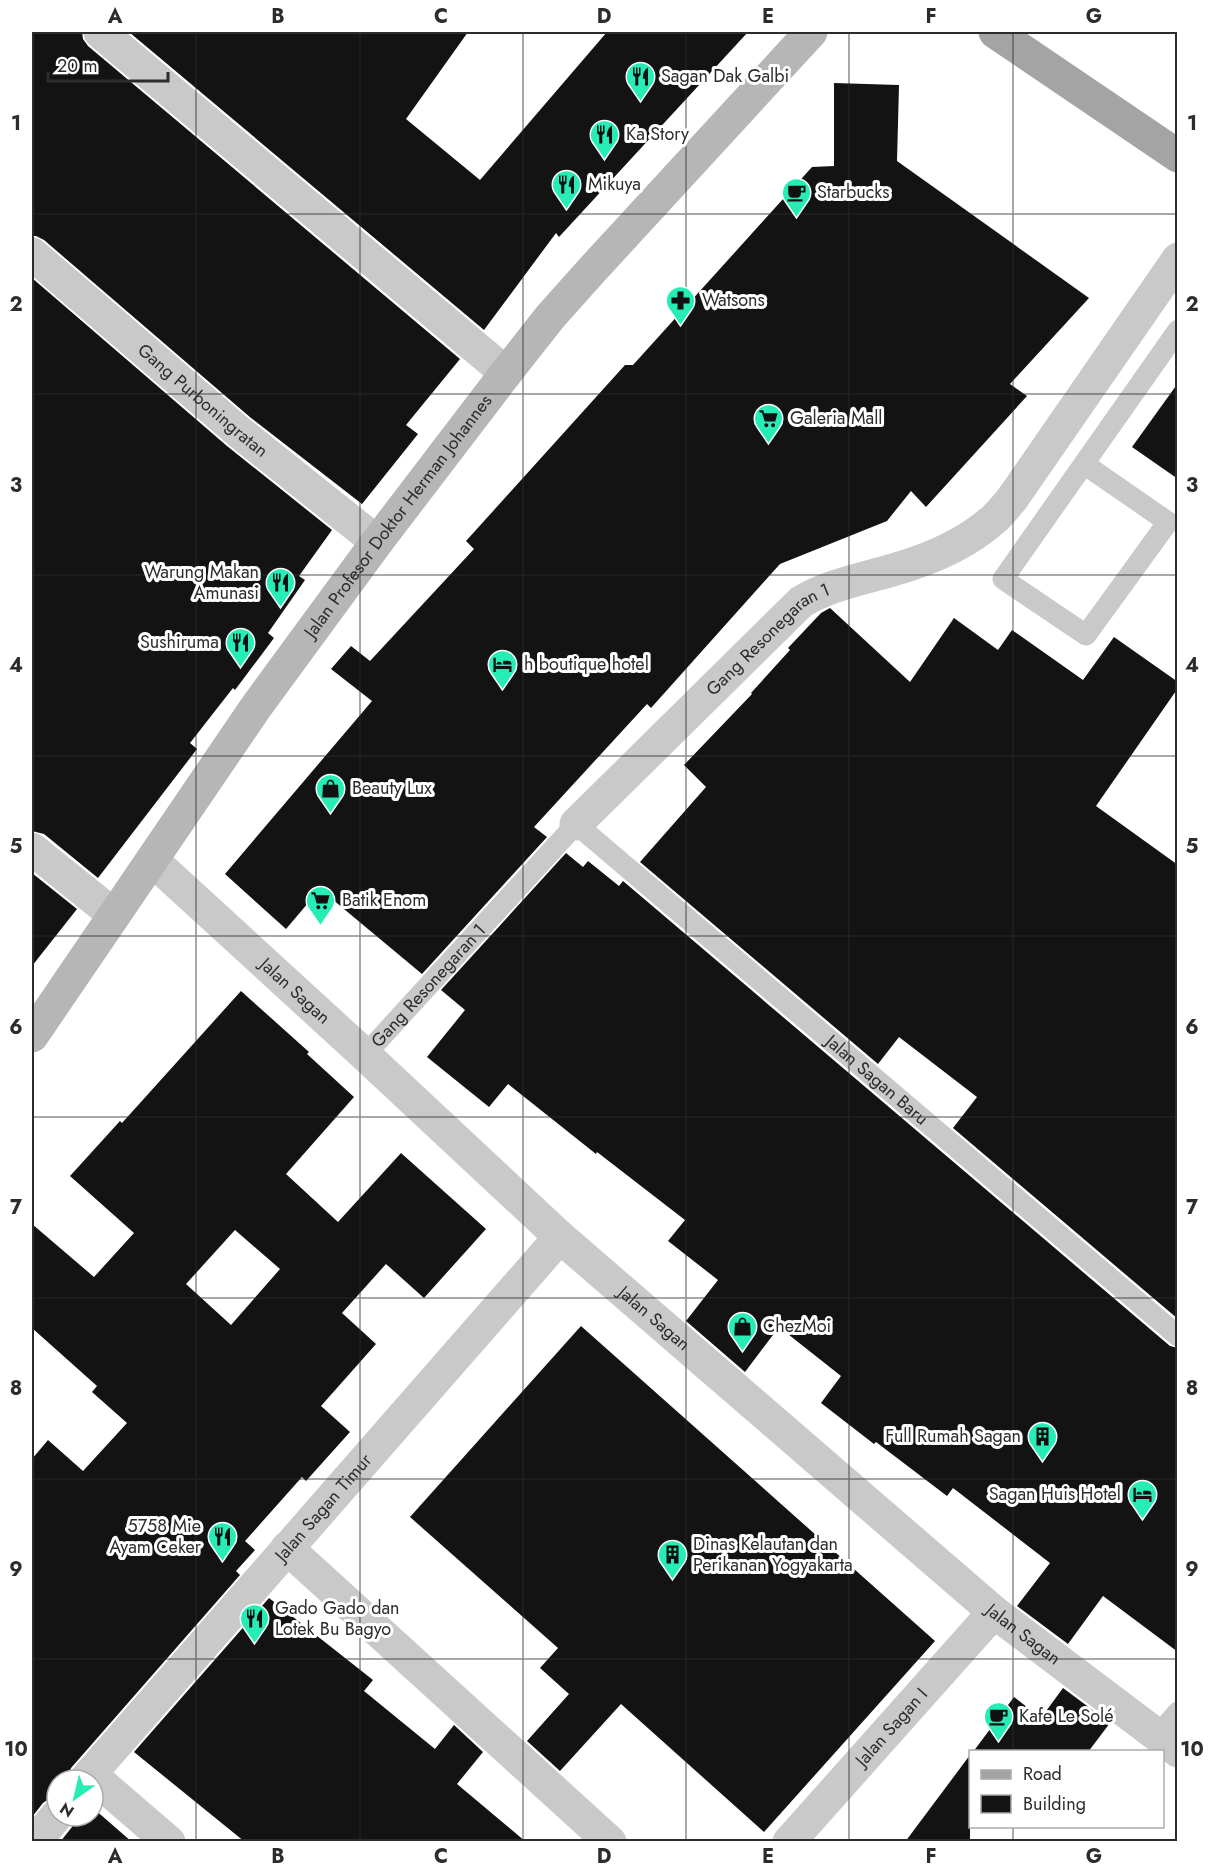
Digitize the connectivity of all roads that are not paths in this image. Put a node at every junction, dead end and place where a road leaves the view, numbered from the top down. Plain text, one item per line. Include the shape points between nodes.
1 (100, 32) edge
2 (811, 32) edge
3 (995, 32) edge
4 (1178, 156) edge
5 (32, 254) edge
6 (1178, 259) edge
7 (1178, 330) edge
8 (506, 373) junction
9 (1084, 464) junction
10 (377, 542) junction
11 (576, 824) junction
12 (32, 849) edge
13 (152, 860) junction
14 (114, 915) junction
15 (32, 1036) edge
16 (365, 1055) junction
17 (560, 1237) junction
18 (1178, 1336) edge
19 (287, 1548) junction
20 (994, 1612) junction
21 (1171, 1733) edge
22 (96, 1768) edge
23 (105, 1791) edge
24 (46, 1828) edge
25 (35, 1842) edge
26 (169, 1842) edge
27 (610, 1842) edge
28 (789, 1842) edge

1 - 8 street
2 - 8 main road, Jalan Profesor Doktor Herman Johannes via 592,270
3 - 4 main road
5 - 10 street, Gang Purboningratan via 239,432
6 - 11 street, Gang Resonegaran 1 via 1012,499 994,519 934,556 837,585 801,602
7 - 9 lane
8 - 10 main road, Jalan Profesor Doktor Herman Johannes
9 - 9 lane via 1003,579 1086,635 1168,522
10 - 13 main road, Jalan Profesor Doktor Herman Johannes via 256,707
11 - 16 lane, Gang Resonegaran 1
11 - 18 lane, Jalan Sagan Baru
12 - 14 street
13 - 14 main road, Jalan Profesor Doktor Herman Johannes
13 - 16 street, Jalan Sagan
14 - 15 main road, Jalan Profesor Doktor Herman Johannes
16 - 17 street, Jalan Sagan
17 - 19 street, Jalan Sagan Timur
17 - 20 street, Jalan Sagan
19 - 22 street, Jalan Sagan Timur
19 - 27 street
20 - 21 street, Jalan Sagan
20 - 28 street, Jalan Sagan I
23 - 26 street
24 - 25 street

